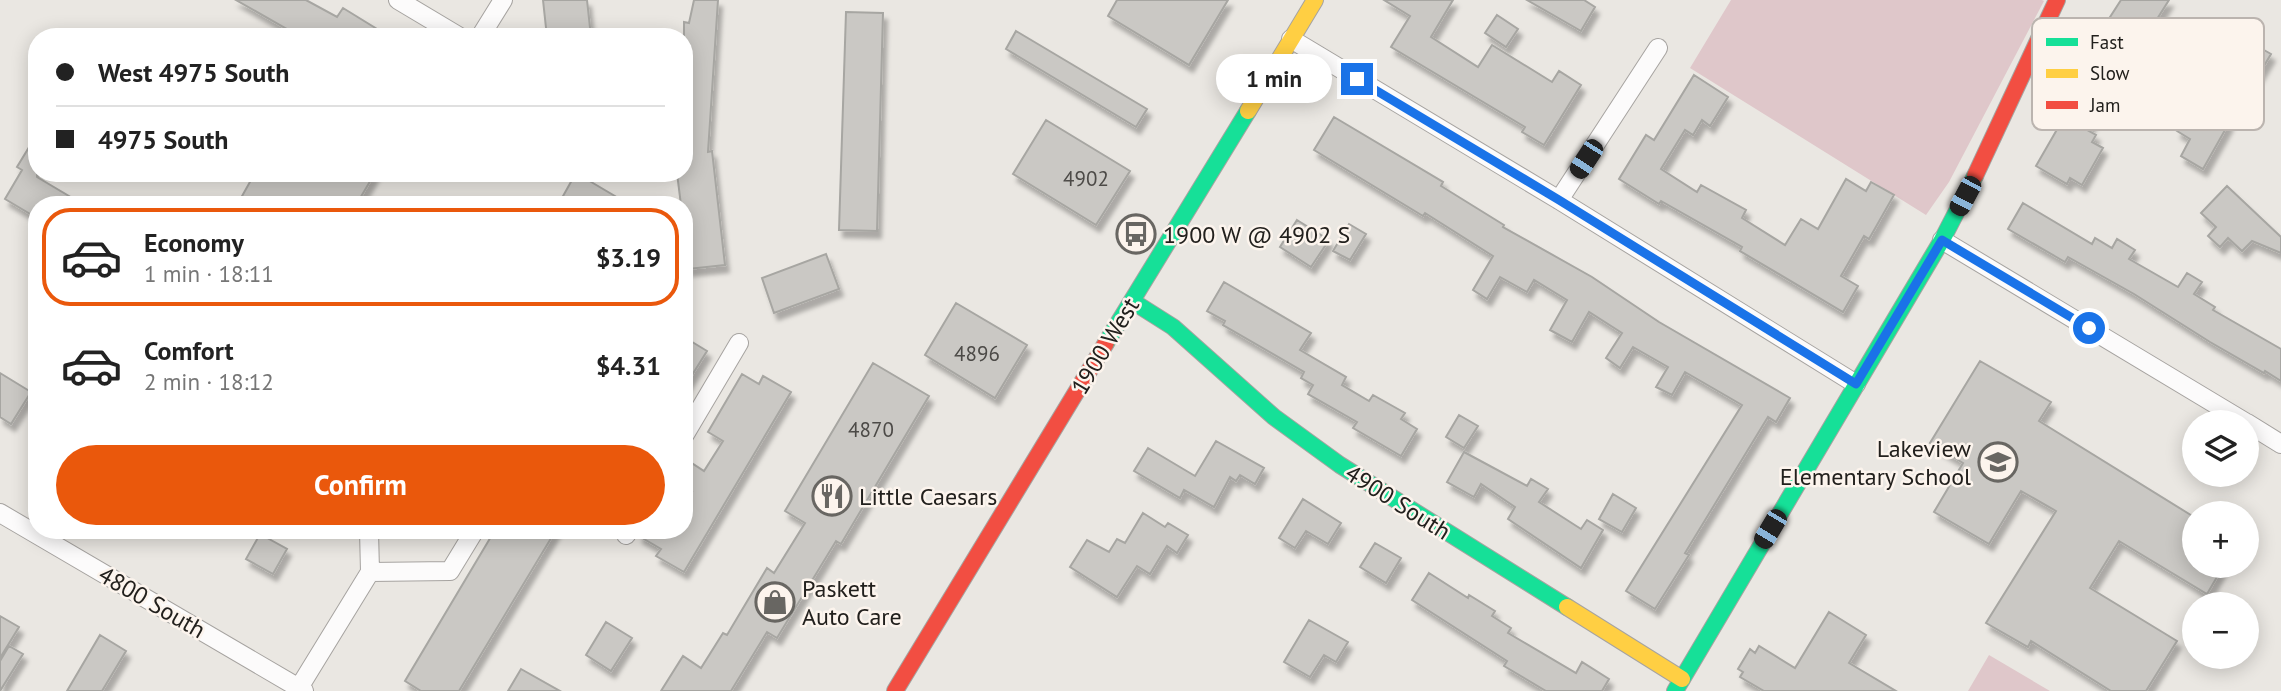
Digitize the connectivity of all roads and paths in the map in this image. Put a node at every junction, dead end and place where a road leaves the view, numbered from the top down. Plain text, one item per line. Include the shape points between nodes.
1 (398, 0) edge
2 (503, 0) edge
3 (1315, 0) edge
4 (2057, 0) edge
5 (2049, 18) edge
6 (445, 28) edge
7 (486, 28) edge
8 (1291, 39) junction
9 (1658, 48) dead end
10 (2032, 54) edge
11 (1559, 200) junction
12 (1942, 240) junction
13 (1132, 301) junction
14 (739, 343) dead end
15 (1856, 384) junction
16 (2224, 410) edge
17 (693, 421) edge
18 (2259, 431) edge
19 (2281, 444) edge
20 (0, 513) edge
21 (28, 530) edge
22 (44, 539) edge
23 (369, 539) edge
24 (470, 539) edge
25 (370, 572) junction
26 (1678, 685) edge
27 (300, 690) edge
28 (895, 691) edge

1 - 6 street
2 - 7 street
3 - 8 street, 1900 West
4 - 5 street
8 - 11 street
8 - 13 street, 1900 West
9 - 11 street
10 - 12 street
11 - 15 street
12 - 15 street
12 - 16 street
13 - 26 street, 4900 South via 1172,327 1274,417 1340,466
13 - 28 street, 1900 West
14 - 17 street
15 - 26 street
18 - 19 street
20 - 21 street, 4800 South
22 - 27 street, 4800 South
23 - 25 street
24 - 25 street via 450,571
25 - 27 street

